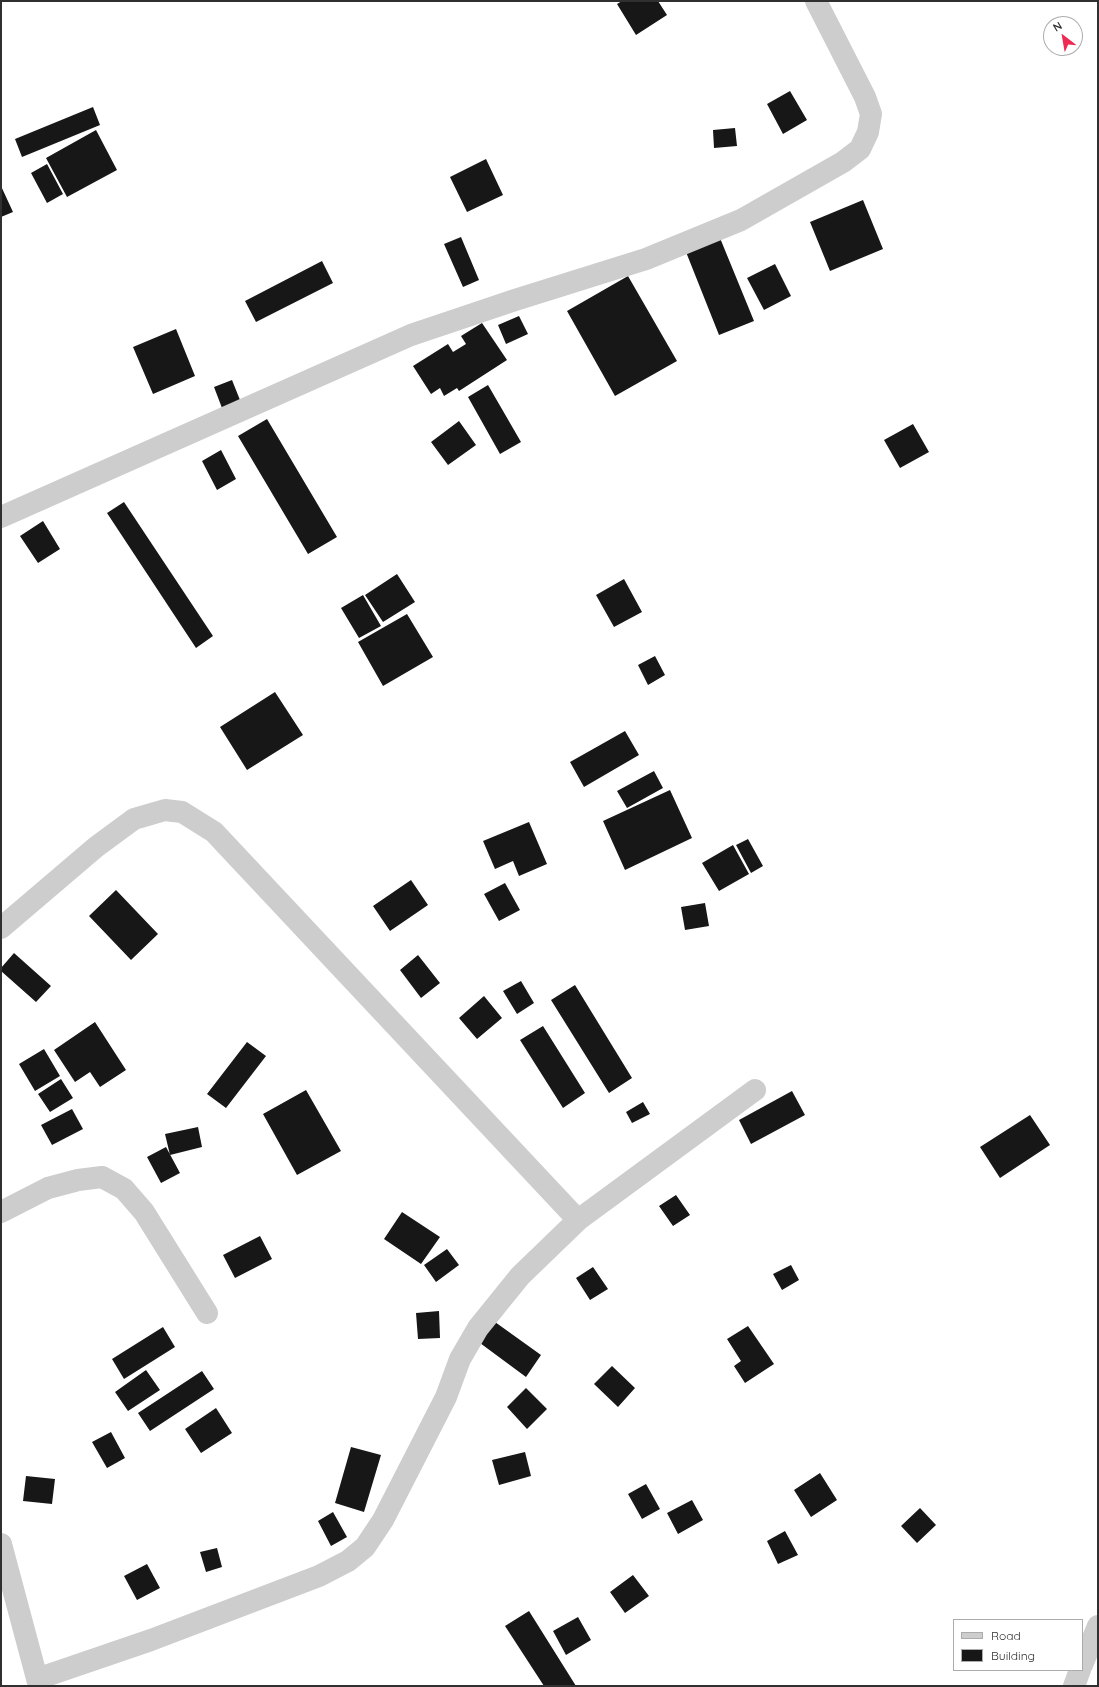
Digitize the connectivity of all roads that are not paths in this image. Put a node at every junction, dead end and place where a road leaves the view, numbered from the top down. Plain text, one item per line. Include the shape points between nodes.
1 (816, 1) edge
2 (1, 517) edge
3 (1, 928) edge
4 (755, 1090) dead end
5 (1, 1212) edge
6 (578, 1220) junction
7 (207, 1313) dead end
8 (1, 1544) edge
9 (1098, 1626) edge
10 (1083, 1663) edge
11 (1080, 1671) edge
12 (38, 1682) edge
13 (1074, 1686) edge

1 - 2 street via 865,97 871,114 868,132 860,149 843,162 741,220 646,259 411,335
3 - 6 street via 96,847 134,819 164,810 182,812 214,832
4 - 6 street
5 - 7 street via 48,1188 102,1177 124,1189 144,1212
6 - 12 street via 520,1276 478,1328 460,1359 446,1397 382,1520 365,1547 348,1561 319,1576
8 - 12 street
9 - 10 street
11 - 13 street

